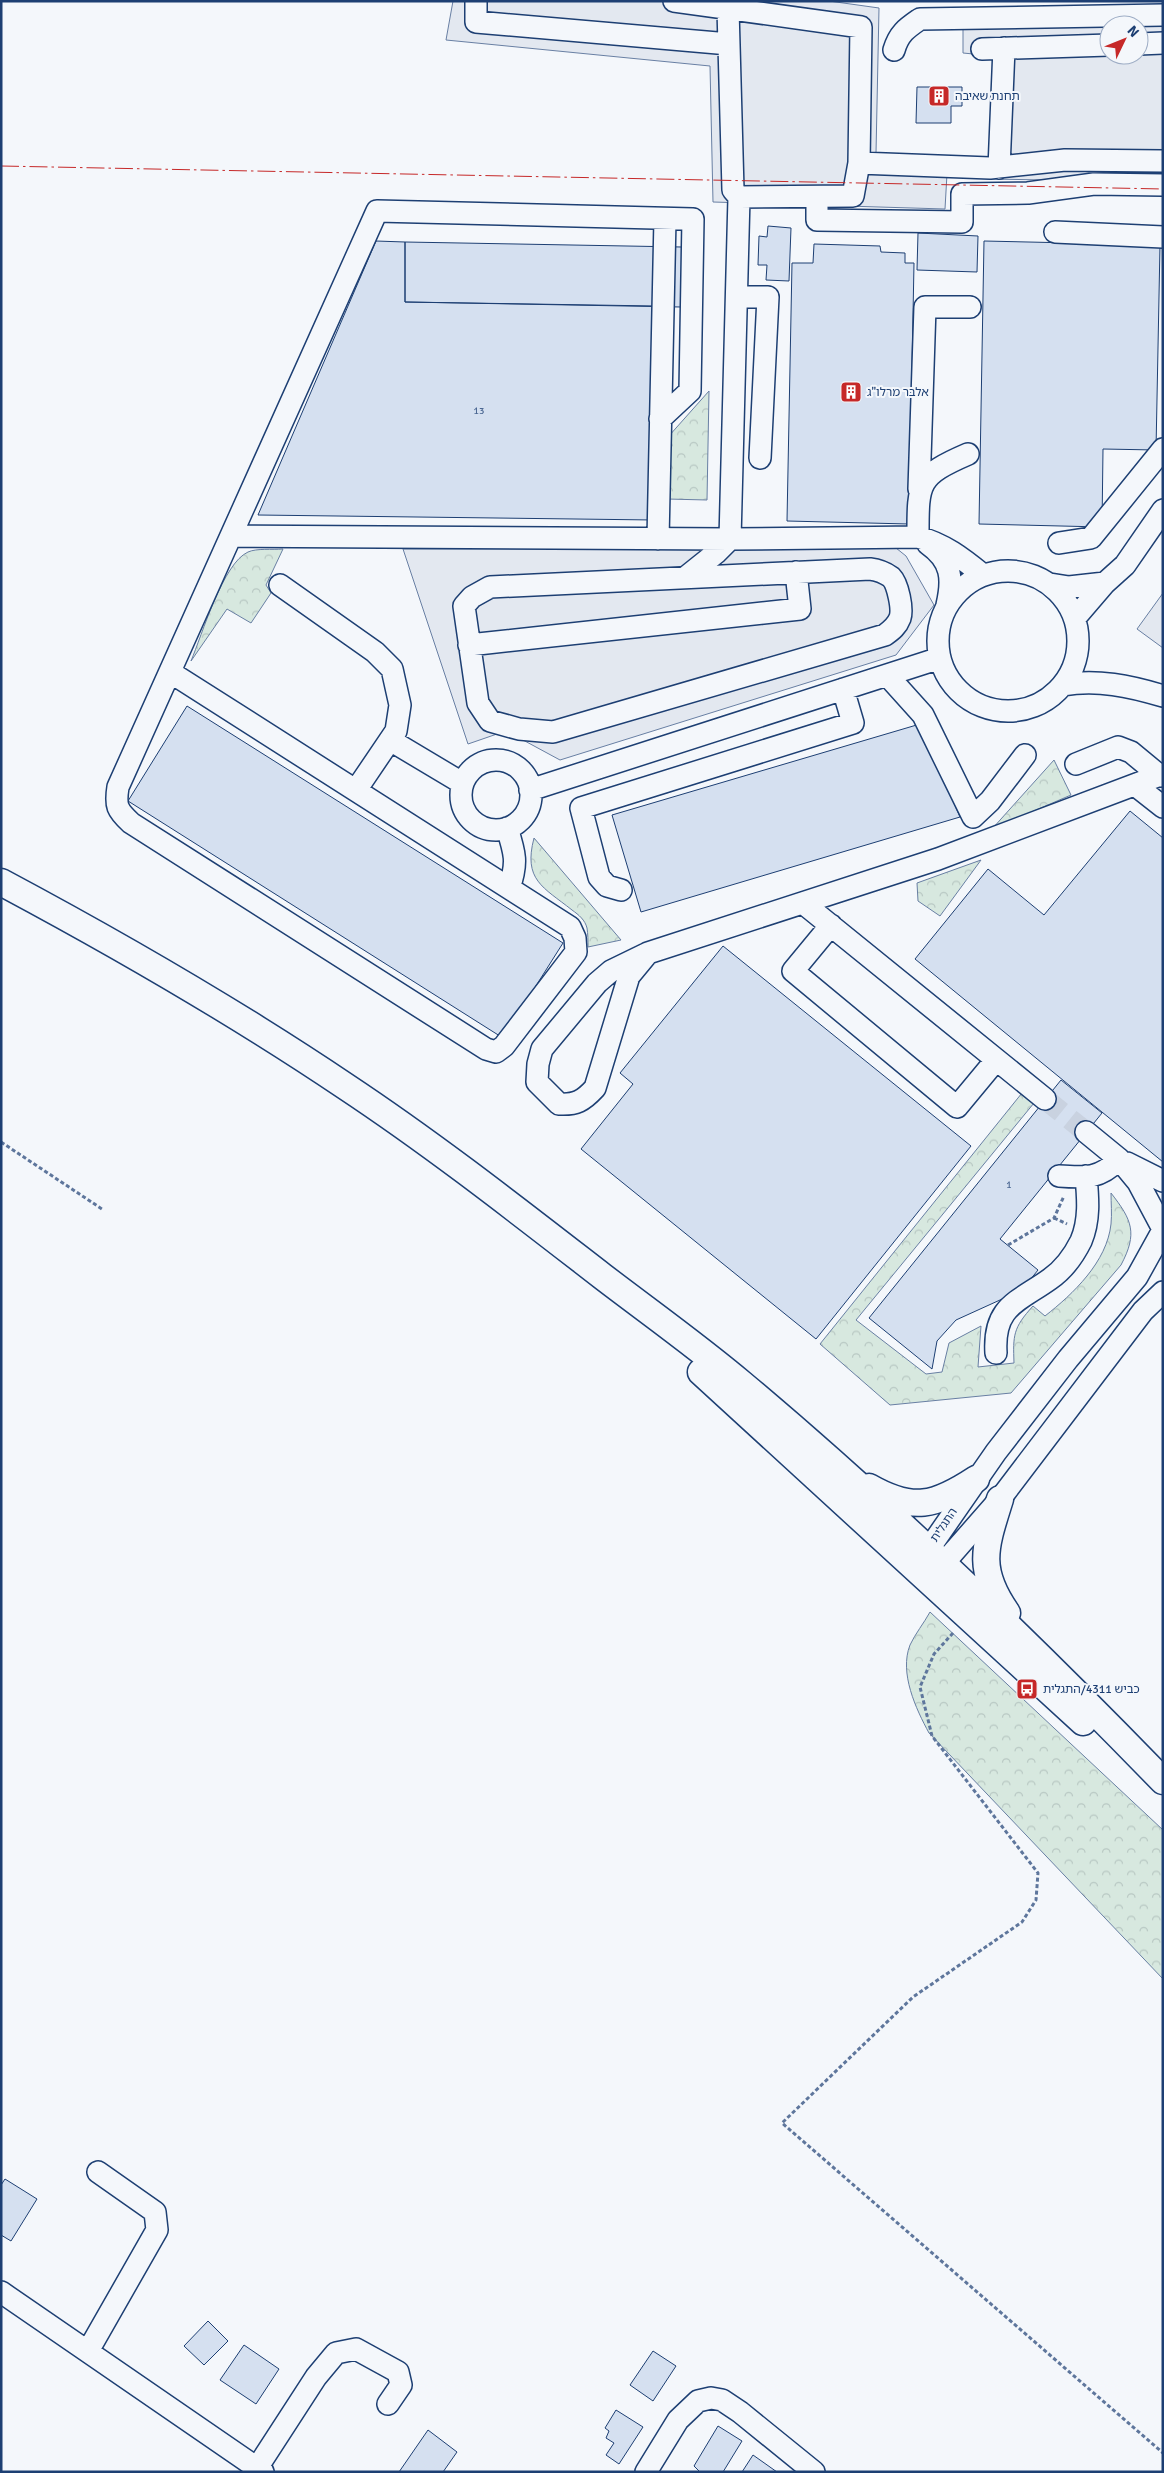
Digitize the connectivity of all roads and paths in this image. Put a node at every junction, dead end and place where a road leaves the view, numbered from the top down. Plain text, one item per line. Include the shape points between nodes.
1 (476, 1) edge
2 (674, 1) edge
3 (728, 9) junction
4 (1163, 15) edge
5 (1163, 43) edge
6 (729, 44) junction
7 (1149, 44) edge
8 (1099, 45) edge
9 (1004, 48) junction
10 (982, 49) dead end
11 (894, 50) dead end
12 (1163, 162) edge
13 (859, 164) junction
14 (999, 168) junction
15 (1163, 185) edge
16 (740, 197) junction
17 (817, 197) junction
18 (665, 219) junction
19 (1055, 232) dead end
20 (1163, 237) edge
21 (736, 297) junction
22 (970, 307) dead end
23 (660, 419) junction
24 (1163, 449) edge
25 (968, 454) dead end
26 (760, 458) dead end
27 (920, 489) junction
28 (1163, 510) edge
29 (231, 536) junction
30 (918, 537) junction
31 (658, 539) junction
32 (730, 539) junction
33 (1059, 543) dead end
34 (796, 572) junction
35 (982, 575) junction
36 (686, 577) junction
37 (1105, 583) junction
38 (1050, 584) junction
39 (280, 585) dead end
40 (947, 605) junction
41 (1075, 618) junction
42 (469, 645) junction
43 (1078, 653) junction
44 (940, 658) junction
45 (170, 672) junction
46 (887, 675) junction
47 (1112, 684) junction
48 (1063, 685) junction
49 (843, 689) junction
50 (1163, 696) edge
51 (390, 740) junction
52 (1025, 756) dead end
53 (1076, 764) dead end
54 (1161, 775) edge
55 (462, 783) junction
56 (1134, 785) junction
57 (356, 790) junction
58 (530, 790) junction
59 (1163, 807) edge
60 (507, 828) junction
61 (1, 882) edge
62 (509, 888) junction
63 (621, 890) dead end
64 (803, 903) junction
65 (831, 925) junction
66 (648, 953) junction
67 (996, 1060) junction
68 (1045, 1099) tunnel mouth
69 (1086, 1132) tunnel mouth
70 (1, 1142) edge
71 (1120, 1159) junction
72 (1072, 1177) junction
73 (1163, 1181) edge
74 (498, 1196) junction
75 (102, 1209) dead end
76 (1163, 1230) edge
77 (1008, 1246) dead end
78 (1163, 1292) edge
79 (996, 1353) dead end
80 (845, 1474) junction
81 (976, 1479) junction
82 (1000, 1499) junction
83 (931, 1563) junction
84 (968, 1617) junction
85 (1027, 1642) junction
86 (1163, 1781) edge
87 (1163, 1794) edge
88 (98, 2172) dead end
89 (1, 2292) edge
90 (88, 2351) junction
91 (388, 2404) dead end
92 (1163, 2453) edge
93 (260, 2470) edge
94 (646, 2472) edge
95 (814, 2472) edge

1 - 6 street via 476,22
2 - 3 street
3 - 6 street
3 - 13 street via 861,27
4 - 11 street via 920,18 904,29
5 - 7 street
6 - 16 street via 733,190
8 - 9 street
9 - 10 street
9 - 14 street
12 - 14 street via 1073,160
13 - 14 street
13 - 17 street via 853,196
15 - 17 street via 1094,184 1028,193 962,194 962,222 817,220
16 - 17 street
16 - 21 street
18 - 23 street
18 - 23 street via 693,220 690,391
18 - 29 street via 377,212
19 - 20 street
21 - 26 street via 768,297
21 - 32 street
22 - 27 street via 925,307
23 - 31 street
24 - 33 street via 1091,538
25 - 27 street via 928,476
27 - 30 street
28 - 37 street via 1125,565
29 - 31 street
29 - 45 street
30 - 32 street
30 - 35 street via 954,552
30 - 40 street via 936,550 947,565 952,582
31 - 32 street
32 - 36 street
34 - 36 street
34 - 42 street via 800,609
34 - 42 street via 870,568 882,571 893,578 901,616 895,628 884,635 553,732 518,729 490,721 478,703
35 - 38 street via 1006,570 1029,573
35 - 40 street via 962,587
36 - 42 street via 490,587 472,597 464,606
37 - 38 street via 1069,587
37 - 41 street
38 - 41 street via 1065,599
39 - 51 street via 375,652 392,668 400,705 396,731
40 - 44 street via 940,624
41 - 43 street via 1079,635
43 - 47 street
43 - 48 street via 1073,670
44 - 46 street
44 - 48 street via 951,683 967,698 986,708 1007,712 1028,708 1048,699
45 - 57 street
45 - 62 street via 118,787 116,800 119,812 131,823 486,1049 496,1052 576,952 576,938 570,927
46 - 49 street
46 - 52 street via 924,715 973,817 990,801
47 - 48 street via 1080,682
47 - 50 street
49 - 58 street
49 - 63 street via 854,723 581,808 599,877 607,886
51 - 55 street
51 - 57 street
53 - 54 street via 1118,747 1131,752
54 - 56 street
55 - 58 street via 478,764 502,760 522,772
55 - 60 street via 462,805 471,819 485,828
56 - 59 street
56 - 64 street via 938,859
57 - 62 street
58 - 60 street via 530,805 525,815
60 - 62 street via 515,852 515,871
61 - 74 main road via 165,974 305,1060
64 - 65 street
64 - 66 street
65 - 67 street
65 - 67 street via 793,971 957,1107
66 - 66 street via 611,971 597,983 542,1050 537,1082 559,1104 574,1105 595,1088 629,976
67 - 68 street
69 - 71 street
70 - 75 path
71 - 72 street via 1107,1172
71 - 73 street
71 - 76 street via 1138,1182
72 - 77 path via 1054,1218
72 - 79 street via 1088,1206 1081,1240 1068,1262 1051,1279 1008,1308 995,1335
74 - 80 main road via 740,1382
74 - 83 main road via 698,1369
76 - 81 street, התגלית via 1137,1277 1068,1359
78 - 82 street, התגלית via 1143,1310
80 - 81 main road via 884,1496 919,1504 941,1500
80 - 83 main road
81 - 83 street, התגלית
82 - 83 street, התגלית
82 - 85 main road via 986,1548 986,1571 992,1589
83 - 84 main road
83 - 85 main road
84 - 87 main road
84 - 92 path via 934,1654 920,1687 932,1736 1038,1873 1036,1900 1022,1922 913,1997 782,2123
85 - 86 main road
88 - 90 street via 155,2212 157,2230
89 - 90 street
90 - 93 street
91 - 93 street via 401,2385 398,2372 356,2350 336,2352 316,2377
94 - 95 street via 678,2420 698,2401 711,2398 722,2400 734,2408

